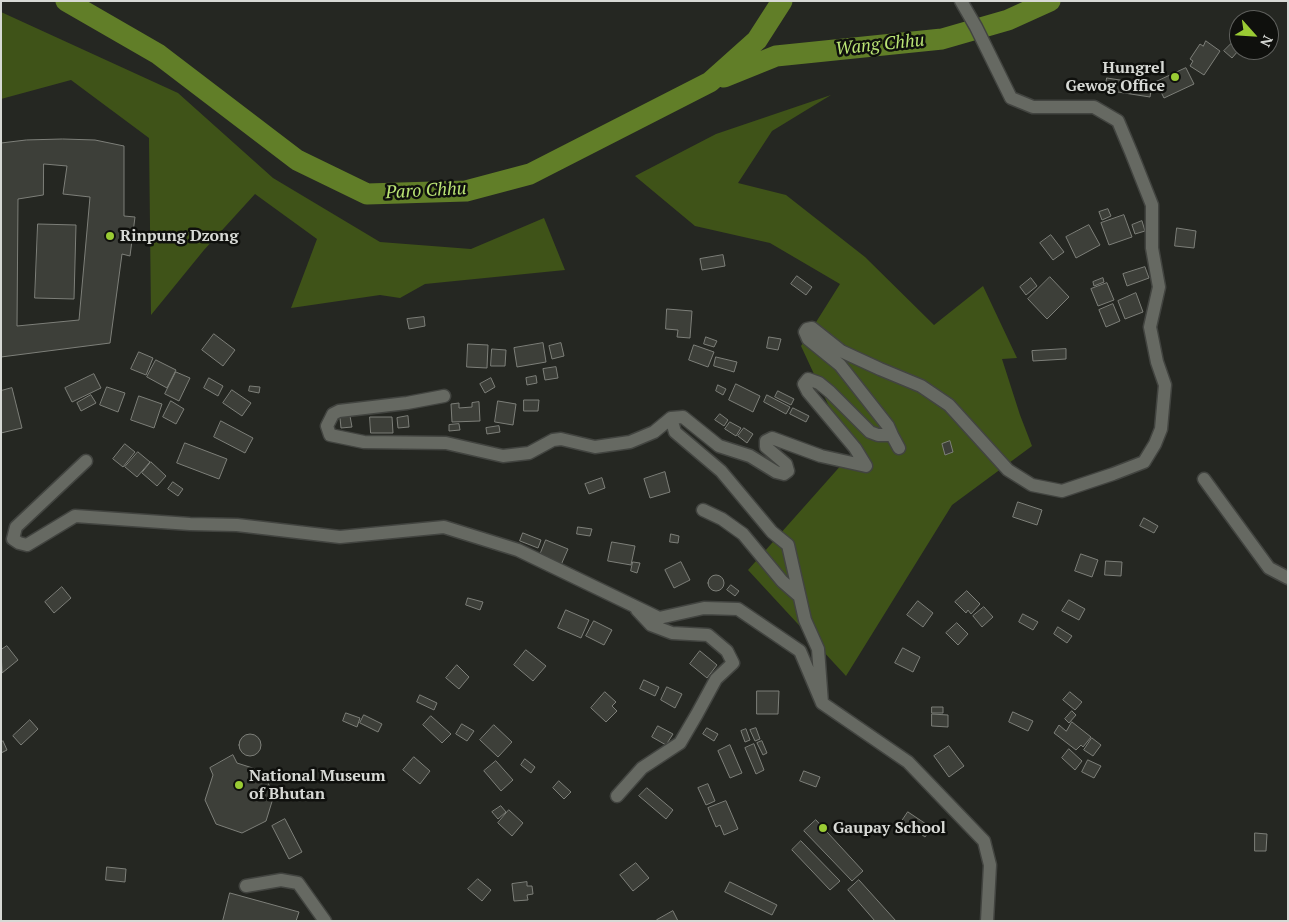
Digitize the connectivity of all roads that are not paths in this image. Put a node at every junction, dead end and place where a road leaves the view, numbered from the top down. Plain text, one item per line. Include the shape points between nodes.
1 (961, 1) edge
2 (444, 396) dead end
3 (670, 418) junction
4 (892, 435) junction
5 (900, 448) dead end
6 (86, 460) dead end
7 (1204, 479) dead end
8 (703, 510) dead end
9 (1288, 578) edge
10 (798, 595) junction
11 (626, 601) junction
12 (822, 703) junction
13 (617, 796) dead end
14 (246, 886) dead end
15 (325, 921) edge
16 (987, 921) edge

1 - 4 street via 1011,98 1032,107 1094,107 1118,121 1152,205 1152,248 1159,287 1150,327 1164,385 1161,429 1144,462 1062,492 1032,485 1008,470 949,405 921,386 840,351 812,328 807,329 808,339 840,365
2 - 3 street via 339,411 333,414 327,426 330,435 364,442 446,443 502,456 529,453 561,438 595,447 630,442 654,432
3 - 4 street via 683,416 719,446 750,456 776,472 784,474 788,471 786,464 766,447 766,441 772,438 868,469 856,448 808,392 804,384 808,379 830,392 870,432
3 - 10 street via 675,432 721,471 772,532 788,545
4 - 5 street
6 - 11 street via 16,527 13,539 27,545 75,516 237,525 340,538 444,527 518,550
7 - 9 street via 1269,568
8 - 10 street via 743,534 782,582
10 - 12 street via 818,649
11 - 12 street via 659,618 704,608 738,609 800,651
11 - 13 street via 650,625 672,633 708,635 726,651 733,664 716,679 680,743 642,768
12 - 16 street via 908,762 984,841 990,865
14 - 15 street via 282,880 298,883

